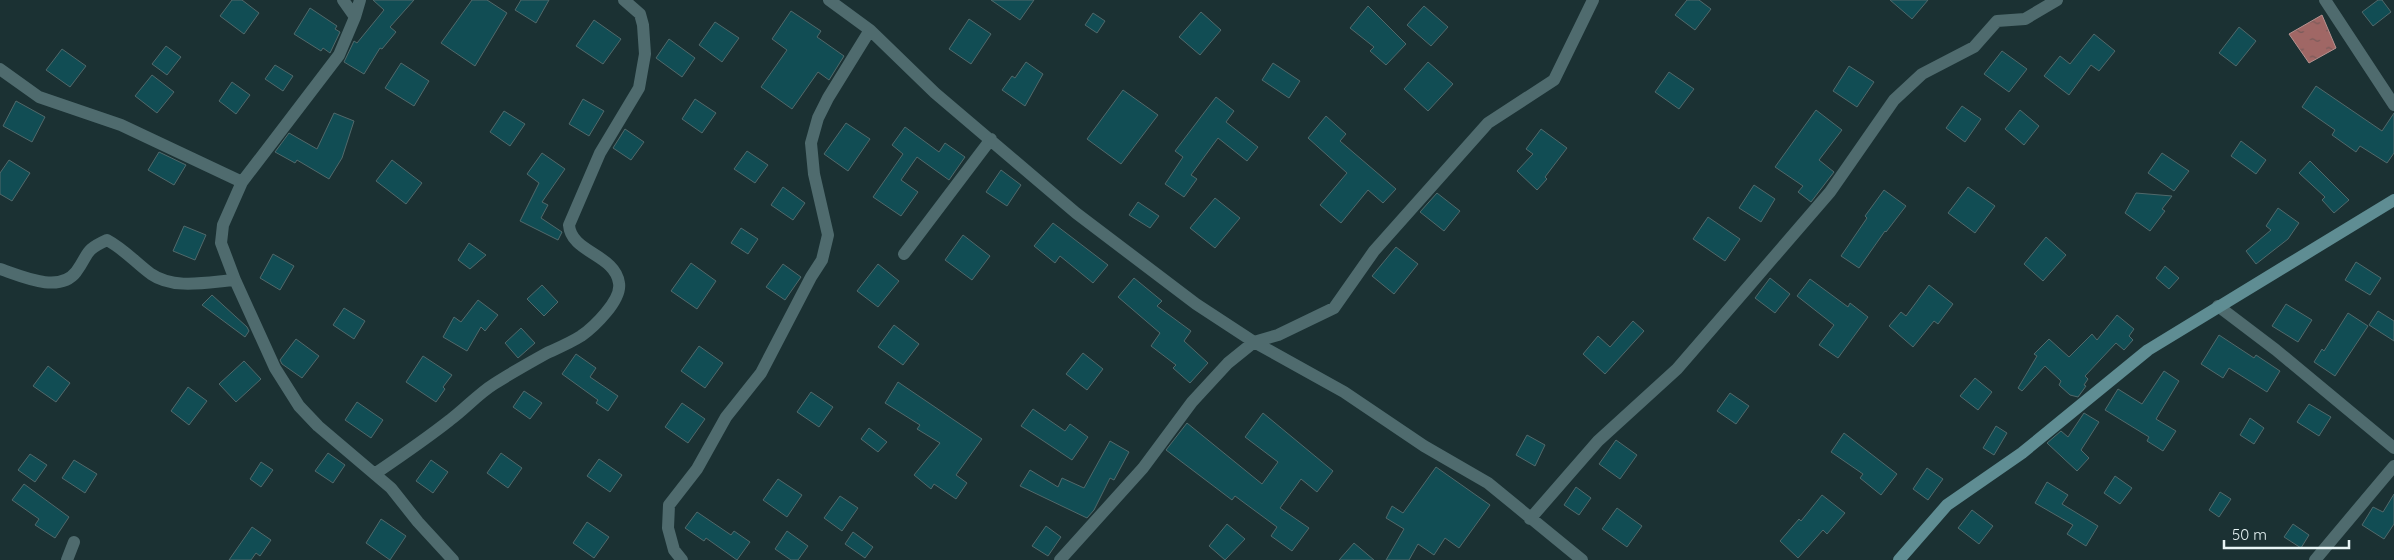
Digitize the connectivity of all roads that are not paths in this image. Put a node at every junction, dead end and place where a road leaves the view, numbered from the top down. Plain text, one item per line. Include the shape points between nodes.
1 (343, 0) edge
2 (360, 0) edge
3 (624, 0) edge
4 (829, 0) edge
5 (1593, 0) edge
6 (2057, 0) edge
7 (2325, 0) edge
8 (355, 17) junction
9 (870, 30) junction
10 (0, 69) edge
11 (2394, 105) edge
12 (991, 139) junction
13 (242, 182) junction
14 (2394, 200) edge
15 (904, 254) dead end
16 (0, 269) edge
17 (235, 280) junction
18 (2218, 306) junction
19 (1254, 342) junction
20 (2394, 448) edge
21 (2394, 466) edge
22 (376, 473) junction
23 (1530, 519) junction
24 (74, 542) dead end
25 (67, 560) edge
26 (453, 560) edge
27 (682, 560) edge
28 (1060, 560) edge
29 (1582, 560) edge
30 (1900, 560) edge
31 (2314, 560) edge

1 - 8 street
2 - 8 street
3 - 22 street via 640,14 643,25 646,54 640,88 600,153 569,226 570,234 578,243 615,272 619,294 607,311 581,336 492,385 432,434
4 - 9 street
5 - 19 street via 1554,80 1488,123 1374,251 1334,308 1278,335
6 - 23 street via 2026,19 1997,21 1974,47 1922,74 1894,100 1830,192 1677,369 1598,441
7 - 11 street
8 - 13 street via 339,54
9 - 12 street via 935,93
9 - 27 street via 828,98 811,143 814,174 828,235 822,260 761,372 726,417 697,469 669,506 668,528 674,550
10 - 13 street via 39,97 121,125
12 - 15 street
12 - 19 street via 1076,213 1196,304
13 - 17 street via 224,225 221,243
14 - 18 main road
16 - 17 street via 47,282 64,281 75,273 90,248 107,240 152,274 170,283
17 - 22 street via 275,368 299,406 318,426
18 - 20 street
18 - 30 main road via 2148,350 2022,453 1947,505
19 - 23 street via 1344,392 1424,446 1488,483
19 - 28 street via 1228,363 1192,402 1143,468
21 - 31 street
22 - 26 street
23 - 29 street
24 - 25 street

